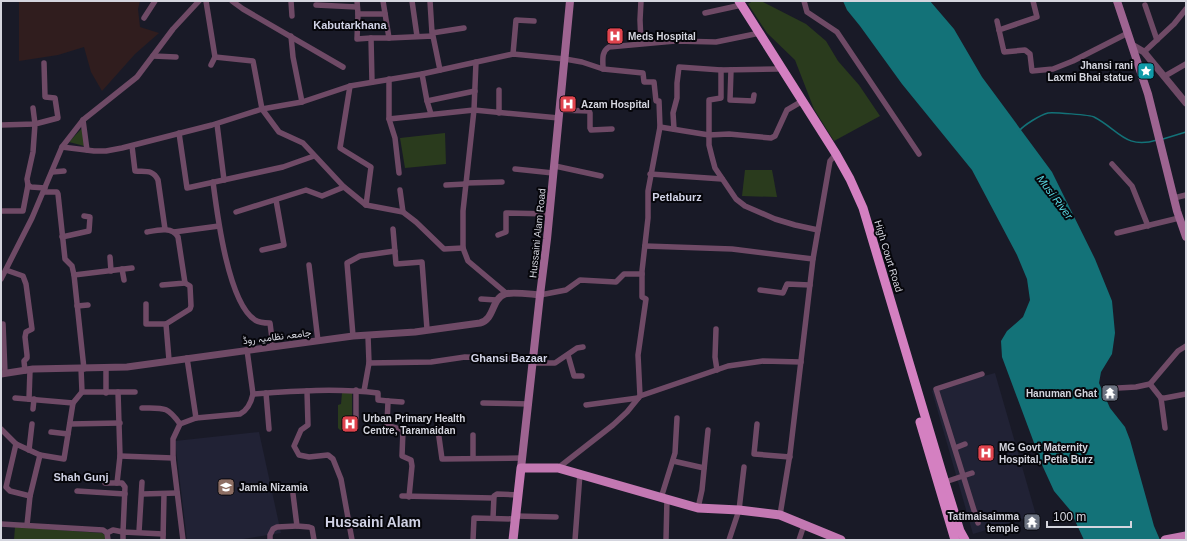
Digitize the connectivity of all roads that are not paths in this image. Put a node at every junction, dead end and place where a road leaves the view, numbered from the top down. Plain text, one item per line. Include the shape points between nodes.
1 (155, 1) edge
2 (199, 1) edge
3 (206, 1) edge
4 (232, 1) edge
5 (292, 1) edge
6 (383, 1) edge
7 (412, 1) edge
8 (430, 1) edge
9 (570, 1) edge
10 (641, 1) edge
11 (804, 1) edge
12 (1033, 1) edge
13 (1117, 1) edge
14 (736, 3) edge
15 (357, 4) edge
16 (316, 5) dead end
17 (1144, 6) dead end
18 (1186, 9) edge
19 (705, 13) dead end
20 (358, 14) junction
21 (385, 14) junction
22 (292, 16) dead end
23 (144, 18) dead end
24 (534, 21) dead end
25 (997, 21) dead end
26 (464, 28) dead end
27 (999, 30) junction
28 (1128, 33) junction
29 (755, 34) junction
30 (432, 35) junction
31 (291, 36) junction
32 (417, 36) junction
33 (371, 38) junction
34 (389, 38) junction
35 (1157, 40) junction
36 (641, 43) junction
37 (1132, 45) junction
38 (1144, 52) junction
39 (513, 54) junction
40 (153, 56) junction
41 (215, 56) junction
42 (176, 57) dead end
43 (565, 59) junction
44 (44, 62) dead end
45 (476, 62) junction
46 (1186, 64) edge
47 (211, 65) dead end
48 (343, 67) dead end
49 (603, 69) junction
50 (777, 69) junction
51 (440, 70) junction
52 (720, 70) junction
53 (731, 70) junction
54 (422, 74) junction
55 (1165, 76) junction
56 (389, 79) junction
57 (372, 82) junction
58 (350, 86) junction
59 (499, 90) dead end
60 (475, 91) junction
61 (754, 95) dead end
62 (427, 101) junction
63 (302, 102) junction
64 (799, 103) junction
65 (1186, 103) edge
66 (33, 108) dead end
67 (262, 109) junction
68 (474, 110) junction
69 (499, 113) junction
70 (430, 114) junction
71 (559, 114) junction
72 (389, 119) junction
73 (83, 120) junction
74 (35, 124) junction
75 (217, 124) junction
76 (1, 125) edge
77 (660, 127) junction
78 (612, 129) dead end
79 (674, 129) junction
80 (179, 133) junction
81 (709, 135) junction
82 (132, 146) junction
83 (62, 147) junction
84 (87, 150) junction
85 (919, 154) dead end
86 (314, 156) junction
87 (834, 156) junction
88 (1112, 164) dead end
89 (515, 169) dead end
90 (554, 169) junction
91 (64, 171) dead end
92 (52, 172) junction
93 (399, 173) dead end
94 (650, 174) junction
95 (602, 176) dead end
96 (722, 179) junction
97 (224, 180) junction
98 (214, 182) junction
99 (502, 182) dead end
100 (466, 184) junction
101 (446, 185) dead end
102 (28, 186) junction
103 (344, 187) junction
104 (44, 190) junction
105 (400, 190) dead end
106 (1186, 195) edge
107 (1174, 198) junction
108 (276, 200) junction
109 (366, 205) junction
110 (1, 211) edge
111 (236, 212) dead end
112 (403, 212) junction
113 (550, 214) junction
114 (84, 216) dead end
115 (1179, 218) junction
116 (219, 226) junction
117 (1148, 226) junction
118 (393, 229) dead end
119 (165, 230) junction
120 (818, 230) junction
121 (147, 232) dead end
122 (174, 232) junction
123 (1185, 232) edge
124 (1117, 233) dead end
125 (498, 235) dead end
126 (62, 237) junction
127 (645, 246) junction
128 (463, 248) junction
129 (262, 250) dead end
130 (395, 251) junction
131 (110, 257) dead end
132 (813, 259) junction
133 (308, 265) dead end
134 (132, 268) dead end
135 (122, 269) junction
136 (6, 270) junction
137 (111, 271) junction
138 (642, 274) junction
139 (74, 275) junction
140 (1, 279) edge
141 (124, 280) dead end
142 (184, 283) junction
143 (162, 285) dead end
144 (810, 285) junction
145 (760, 290) dead end
146 (506, 293) junction
147 (540, 295) junction
148 (481, 299) dead end
149 (496, 300) junction
150 (146, 304) dead end
151 (88, 305) dead end
152 (77, 306) junction
153 (3, 324) dead end
154 (166, 324) junction
155 (716, 329) dead end
156 (427, 330) junction
157 (353, 336) junction
158 (368, 336) junction
159 (318, 341) junction
160 (1186, 346) edge
161 (273, 347) junction
162 (583, 348) dead end
163 (247, 350) junction
164 (534, 354) junction
165 (568, 355) junction
166 (187, 358) junction
167 (169, 360) junction
168 (801, 362) junction
169 (369, 363) junction
170 (533, 363) junction
171 (82, 368) junction
172 (106, 368) junction
173 (28, 370) junction
174 (717, 370) junction
175 (3, 373) edge
176 (982, 374) dead end
177 (582, 376) dead end
178 (1150, 384) junction
179 (1118, 388) dead end
180 (356, 390) junction
181 (307, 391) junction
182 (364, 391) junction
183 (82, 392) junction
184 (118, 392) junction
185 (135, 392) dead end
186 (106, 393) junction
187 (266, 393) junction
188 (254, 394) junction
189 (1186, 394) edge
190 (639, 397) junction
191 (15, 398) dead end
192 (1161, 398) junction
193 (32, 399) junction
194 (388, 401) junction
195 (402, 402) dead end
196 (73, 403) junction
197 (483, 403) dead end
198 (529, 404) junction
199 (586, 404) dead end
200 (142, 408) dead end
201 (33, 409) dead end
202 (196, 418) junction
203 (677, 418) dead end
204 (120, 423) junction
205 (32, 424) dead end
206 (70, 424) junction
207 (180, 424) junction
208 (757, 424) dead end
209 (356, 427) dead end
210 (1165, 428) dead end
211 (1, 429) edge
212 (270, 429) dead end
213 (438, 430) dead end
214 (708, 430) dead end
215 (51, 432) dead end
216 (68, 434) junction
217 (473, 435) dead end
218 (16, 444) junction
219 (964, 444) dead end
220 (955, 448) junction
221 (30, 450) junction
222 (40, 455) junction
223 (120, 456) junction
224 (173, 458) junction
225 (473, 458) junction
226 (522, 458) junction
227 (790, 458) junction
228 (673, 462) junction
229 (744, 467) dead end
230 (521, 468) junction
231 (558, 468) junction
232 (704, 468) junction
233 (580, 473) junction
234 (972, 473) dead end
235 (964, 476) junction
236 (142, 482) dead end
237 (945, 482) junction
238 (105, 483) dead end
239 (117, 483) junction
240 (77, 492) dead end
241 (177, 493) junction
242 (125, 494) junction
243 (142, 494) junction
244 (164, 494) junction
245 (293, 494) dead end
246 (30, 496) junction
247 (402, 496) dead end
248 (410, 496) junction
249 (518, 496) junction
250 (493, 498) junction
251 (664, 498) junction
252 (698, 508) junction
253 (739, 510) junction
254 (780, 515) junction
255 (493, 518) junction
256 (515, 518) junction
257 (556, 518) dead end
258 (978, 523) dead end
259 (1, 524) edge
260 (804, 524) junction
261 (27, 525) junction
262 (297, 526) junction
263 (123, 532) junction
264 (139, 532) junction
265 (107, 533) junction
266 (1186, 536) edge
267 (163, 537) edge
268 (955, 539) edge
269 (108, 540) edge
270 (123, 540) edge
271 (182, 540) edge
272 (270, 540) edge
273 (314, 540) edge
274 (352, 540) edge
275 (473, 540) edge
276 (513, 540) edge
277 (575, 540) edge
278 (666, 540) edge
279 (729, 540) edge
280 (799, 540) edge
281 (841, 540) edge
282 (965, 540) edge
283 (1165, 540) edge

1 - 23 street
2 - 40 street
3 - 41 street
4 - 31 street
5 - 22 street
6 - 21 street
7 - 32 street
8 - 30 street
9 - 43 main road, Hussaini Alam Road
10 - 36 street
11 - 85 street via 807,12 837,32
12 - 27 street via 1037,17
13 - 28 main road
14 - 19 street
14 - 29 highway, High Court Road
14 - 87 highway, High Court Road
15 - 16 street
15 - 20 street
17 - 35 street
18 - 35 street
20 - 21 street
20 - 33 street via 357,39
21 - 34 street
24 - 39 street via 516,20
25 - 27 street
26 - 30 street
27 - 28 street via 1004,52 1026,50 1030,54 1032,70 1053,69 1073,62
28 - 37 main road
29 - 36 street via 716,42
29 - 50 highway, High Court Road
30 - 32 street
30 - 51 street
31 - 48 street
31 - 63 street
32 - 34 street
33 - 34 street
33 - 57 street
35 - 38 street
36 - 49 street via 609,47 603,56
37 - 38 street
37 - 107 main road via 1148,94
38 - 55 street
39 - 43 street
39 - 45 street
40 - 42 street
40 - 73 street via 137,78
41 - 47 street
41 - 67 street via 253,61
43 - 49 street
43 - 71 main road, Hussaini Alam Road
44 - 74 street via 45,97 54,98 58,118
45 - 51 street
45 - 60 street
46 - 55 street
49 - 77 street via 643,73 644,82 654,82 656,101 659,101
50 - 53 street
50 - 64 highway, High Court Road
51 - 54 street
52 - 53 street
52 - 79 street via 679,67 677,98 673,113
52 - 81 street via 721,98 708,100
53 - 61 street via 730,100 753,101
54 - 56 street
54 - 62 street
55 - 65 street
56 - 57 street
56 - 72 street
57 - 58 street
58 - 63 street
58 - 109 street via 340,148 371,167
59 - 69 street
60 - 62 street
60 - 68 street
62 - 70 street
63 - 67 street
64 - 81 street via 787,110 775,136 771,138
64 - 87 highway, High Court Road
66 - 74 street
67 - 75 street
67 - 86 street via 279,132 303,143
68 - 69 street
68 - 70 street
68 - 100 street
69 - 71 street
70 - 72 street
71 - 78 street via 589,111 590,129
71 - 90 main road, Hussaini Alam Road
72 - 93 street via 395,138
73 - 83 street
73 - 84 street
74 - 76 street
74 - 102 street
75 - 80 street
75 - 97 street
77 - 79 street
77 - 94 street
79 - 81 street
80 - 82 street
80 - 98 street via 187,188
81 - 96 street via 715,168
82 - 84 street via 106,151
82 - 119 street via 135,171 151,172 158,180
83 - 84 street
83 - 92 street
86 - 97 street via 283,167
86 - 103 street
87 - 120 street via 830,161
87 - 237 highway, High Court Road via 850,179 863,208
87 - 268 highway, High Court Road via 857,209
88 - 117 street via 1132,186
89 - 90 street
90 - 95 street
90 - 113 main road, Hussaini Alam Road
91 - 92 street
92 - 104 street
94 - 96 street
94 - 127 street
96 - 120 street via 736,199 745,206 775,219
97 - 98 street
98 - 116 street
99 - 100 street
100 - 101 street
100 - 128 street
102 - 104 street
102 - 110 street via 23,211
103 - 108 street via 322,196 306,190
103 - 109 street
104 - 126 street via 57,192
104 - 136 street
105 - 112 street
106 - 107 street
107 - 115 main road
108 - 111 street
108 - 129 street via 284,245
109 - 112 street
112 - 128 street via 444,249
113 - 125 street via 506,213 506,232
113 - 147 main road, Hussaini Alam Road
114 - 126 street via 90,217 89,231
115 - 117 street
115 - 123 main road
116 - 122 street
116 - 161 street via 237,297 256,321 270,323
117 - 124 street
118 - 130 street
119 - 121 street
119 - 122 street
120 - 132 street
122 - 142 street via 178,237
126 - 139 street via 65,259 72,266
127 - 132 street via 732,249
127 - 138 street
128 - 146 street via 468,261
130 - 156 street via 396,264 422,262
130 - 157 street via 360,256 347,263
131 - 137 street
132 - 144 street
133 - 159 street
134 - 135 street
135 - 137 street
135 - 141 street
136 - 140 street
136 - 173 street via 23,276 26,284 32,329 26,332 25,337 27,358 24,361
137 - 139 street
138 - 147 street via 624,274 616,282 580,280 566,290
138 - 190 street via 642,296 646,299 638,355
139 - 152 street
142 - 143 street
142 - 154 street via 190,286 190,309
144 - 145 street via 786,284 783,293
144 - 168 street
146 - 147 street
146 - 149 street
147 - 164 main road, Hussaini Alam Road
148 - 149 street
149 - 156 street, جامعہ نظامیہ روڈ via 489,318 484,322
150 - 154 street via 146,324
151 - 152 street
152 - 171 street
153 - 175 street
154 - 167 street
155 - 174 street
156 - 158 street, جامعہ نظامیہ روڈ
157 - 158 street, جامعہ نظامیہ روڈ
157 - 159 street, جامعہ نظامیہ روڈ
158 - 169 street
159 - 161 street, جامعہ نظامیہ روڈ
160 - 178 street via 1178,351
161 - 163 street, جامعہ نظامیہ روڈ
162 - 165 street via 577,348
163 - 166 street, جامعہ نظامیہ روڈ
163 - 188 street
164 - 169 street via 530,359 465,357 431,362
164 - 170 main road, Hussaini Alam Road
165 - 170 street via 555,363
165 - 177 street via 574,376
166 - 167 street, جامعہ نظامیہ روڈ
166 - 202 street
167 - 172 street, جامعہ نظامیہ روڈ
168 - 174 street via 763,361
168 - 227 street
169 - 182 street
170 - 198 main road, Hussaini Alam Road
171 - 172 street, جامعہ نظامیہ روڈ
171 - 173 street, جامعہ نظامیہ روڈ
171 - 183 street
172 - 186 street
173 - 175 street, جامعہ نظامیہ روڈ
173 - 193 street
174 - 190 street
176 - 220 street via 936,389
178 - 179 street
178 - 192 street
180 - 181 street
180 - 182 street
180 - 209 street
181 - 187 street
181 - 274 street via 308,425 298,434 294,446 299,455 328,455 333,459 341,479
182 - 194 street via 378,393 378,400
183 - 186 street
183 - 196 street
184 - 185 street
184 - 186 street
184 - 204 street
187 - 188 street
187 - 212 street
188 - 202 street via 248,408 240,414
189 - 192 street
190 - 199 street
190 - 231 street via 613,425
191 - 193 street
192 - 210 street
193 - 196 street
193 - 201 street
194 - 195 street
194 - 248 street via 386,422 389,426 403,430 402,456 411,460
196 - 206 street
197 - 198 street
198 - 226 main road, Hussaini Alam Road
200 - 207 street via 167,410
202 - 207 street
203 - 228 street
204 - 206 street
204 - 223 street
205 - 221 street
206 - 216 street
207 - 224 street via 173,439
208 - 227 street via 754,454
211 - 218 street
213 - 225 street via 442,459
214 - 232 street
215 - 216 street
216 - 222 street via 64,459
217 - 225 street
218 - 221 street
218 - 246 street via 6,487 10,491
219 - 220 street
220 - 235 street
221 - 222 street
222 - 246 street
223 - 224 street
223 - 239 street
224 - 241 street
225 - 226 street
226 - 230 main road, Hussaini Alam Road
227 - 254 street
228 - 232 street
228 - 251 street
229 - 253 street
230 - 231 main road
230 - 249 main road
231 - 233 main road
232 - 252 street
233 - 251 main road
233 - 277 street
234 - 235 street
235 - 237 street
235 - 258 street
236 - 243 street
237 - 282 highway, High Court Road
238 - 239 street
239 - 242 street via 124,484
240 - 242 street
241 - 244 street
241 - 271 street
242 - 263 street
243 - 244 street
243 - 264 street
244 - 267 street
245 - 262 street
246 - 261 street
247 - 248 street
248 - 250 street
249 - 250 street via 497,494
249 - 256 main road
250 - 255 street
251 - 252 main road
251 - 278 street
252 - 253 main road
253 - 254 main road
253 - 279 street
254 - 260 main road
255 - 256 street
255 - 275 street via 474,518
256 - 257 street
256 - 276 main road
259 - 261 street
260 - 280 street
260 - 281 main road
261 - 265 street via 98,529
262 - 272 street via 272,529
262 - 273 street via 312,528
263 - 264 street
263 - 265 street via 113,530
263 - 270 street
264 - 267 street
265 - 269 street
266 - 283 main road

